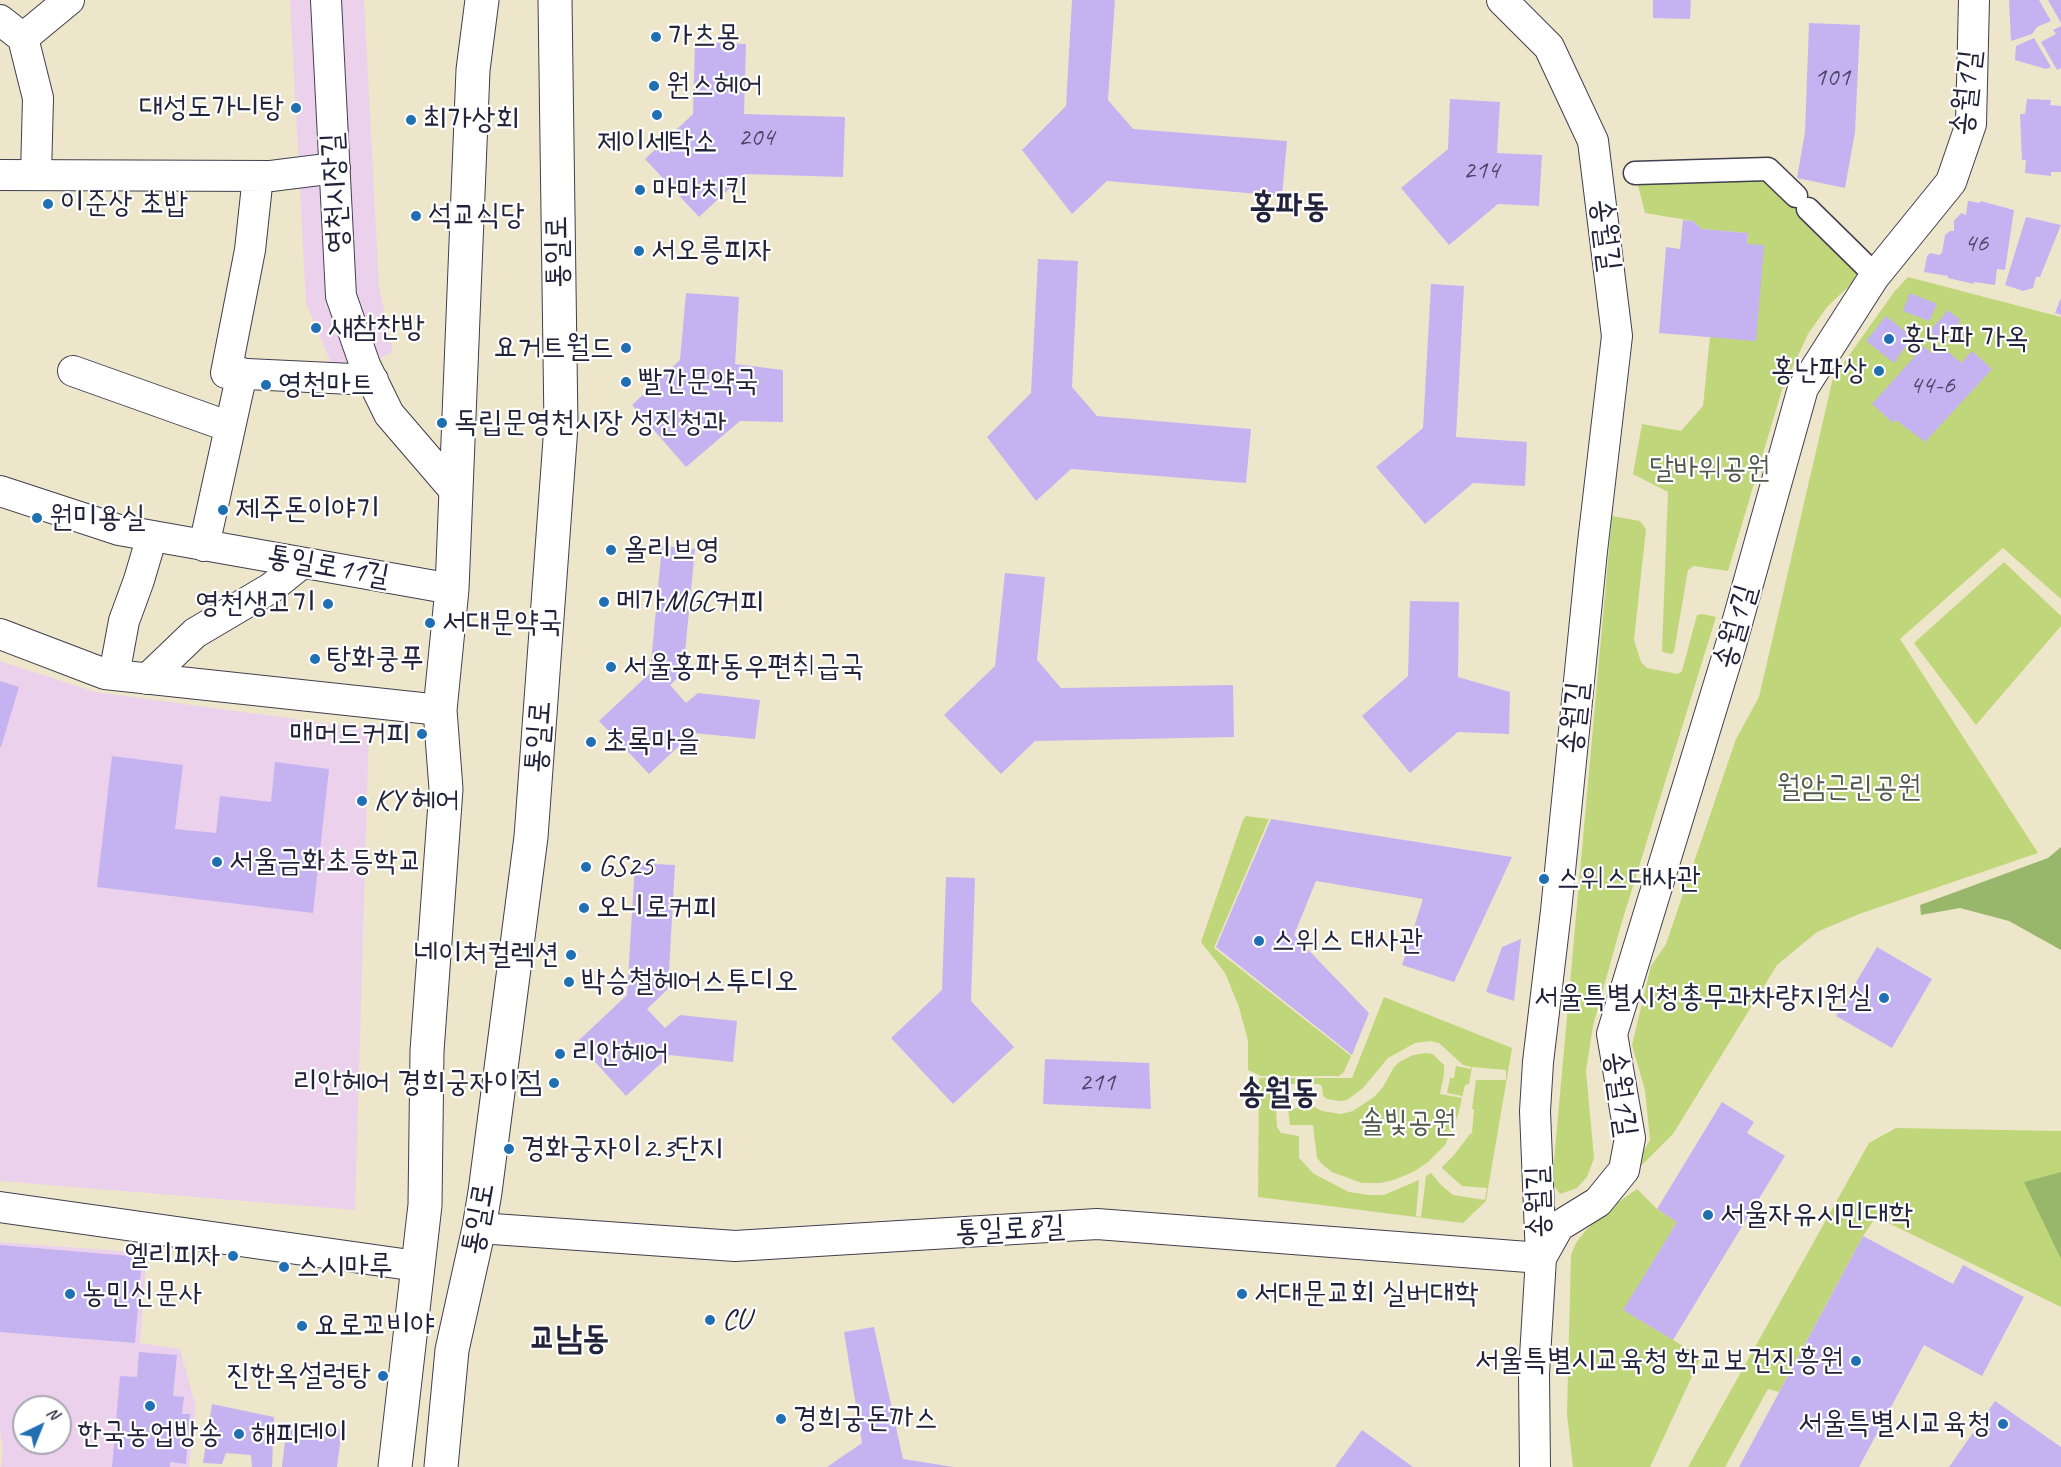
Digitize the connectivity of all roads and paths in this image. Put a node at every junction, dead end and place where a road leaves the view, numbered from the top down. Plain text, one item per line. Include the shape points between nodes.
1 (69, 0) edge
2 (326, 0) edge
3 (482, 0) edge
4 (555, 0) edge
5 (1502, 0) edge
6 (1974, 0) edge
7 (0, 20) edge
8 (23, 38) junction
9 (335, 168) junction
10 (1635, 172) dead end
11 (0, 175) edge
12 (36, 175) junction
13 (258, 176) junction
14 (1868, 268) dead end
15 (73, 371) dead end
16 (242, 373) junction
17 (373, 381) junction
18 (230, 427) junction
19 (0, 491) edge
20 (456, 492) junction
21 (152, 536) junction
22 (204, 546) junction
23 (302, 563) junction
24 (452, 589) junction
25 (0, 634) edge
26 (114, 675) junction
27 (147, 680) junction
28 (440, 710) junction
29 (0, 1207) edge
30 (479, 1228) junction
31 (1541, 1258) junction
32 (417, 1266) junction
33 (396, 1467) edge
34 (441, 1467) edge
35 (1535, 1467) edge

1 - 8 street
2 - 9 street, 영천시장길
3 - 20 main road, 통일로 via 473,70
4 - 30 main road, 통일로 via 561,426 531,837
5 - 31 street, 송월길 via 1549,47 1593,141 1617,336 1538,1062 1535,1111
6 - 31 street, 송월1길 via 1971,124 1951,182 1874,277 1803,388 1730,648 1612,1034 1630,1138 1624,1170 1598,1202 1559,1226
7 - 8 street
8 - 12 street via 38,98
9 - 13 street
9 - 17 street, 영천시장길 via 341,296
10 - 14 street via 1768,169
11 - 12 street
12 - 13 street
13 - 16 street via 250,249 226,373
15 - 18 street
16 - 17 street
16 - 18 street
17 - 20 street, 영천시장길 via 389,414
18 - 22 street
19 - 21 street, 통일로11길 via 119,530
20 - 24 main road, 통일로
21 - 22 street, 통일로11길
21 - 26 street via 124,621
22 - 23 street, 통일로11길
23 - 24 street, 통일로11길
23 - 27 street via 271,588 195,633
24 - 28 main road, 통일로
25 - 26 street
26 - 27 street
27 - 28 street
28 - 32 main road, 통일로 via 446,789 427,1051 425,1204
29 - 32 street, 통일로
30 - 31 street, 통일로8길 via 735,1246 1097,1224
30 - 34 main road, 통일로 via 452,1350
31 - 35 street, 송월길 via 1534,1373
32 - 33 main road, 통일로

